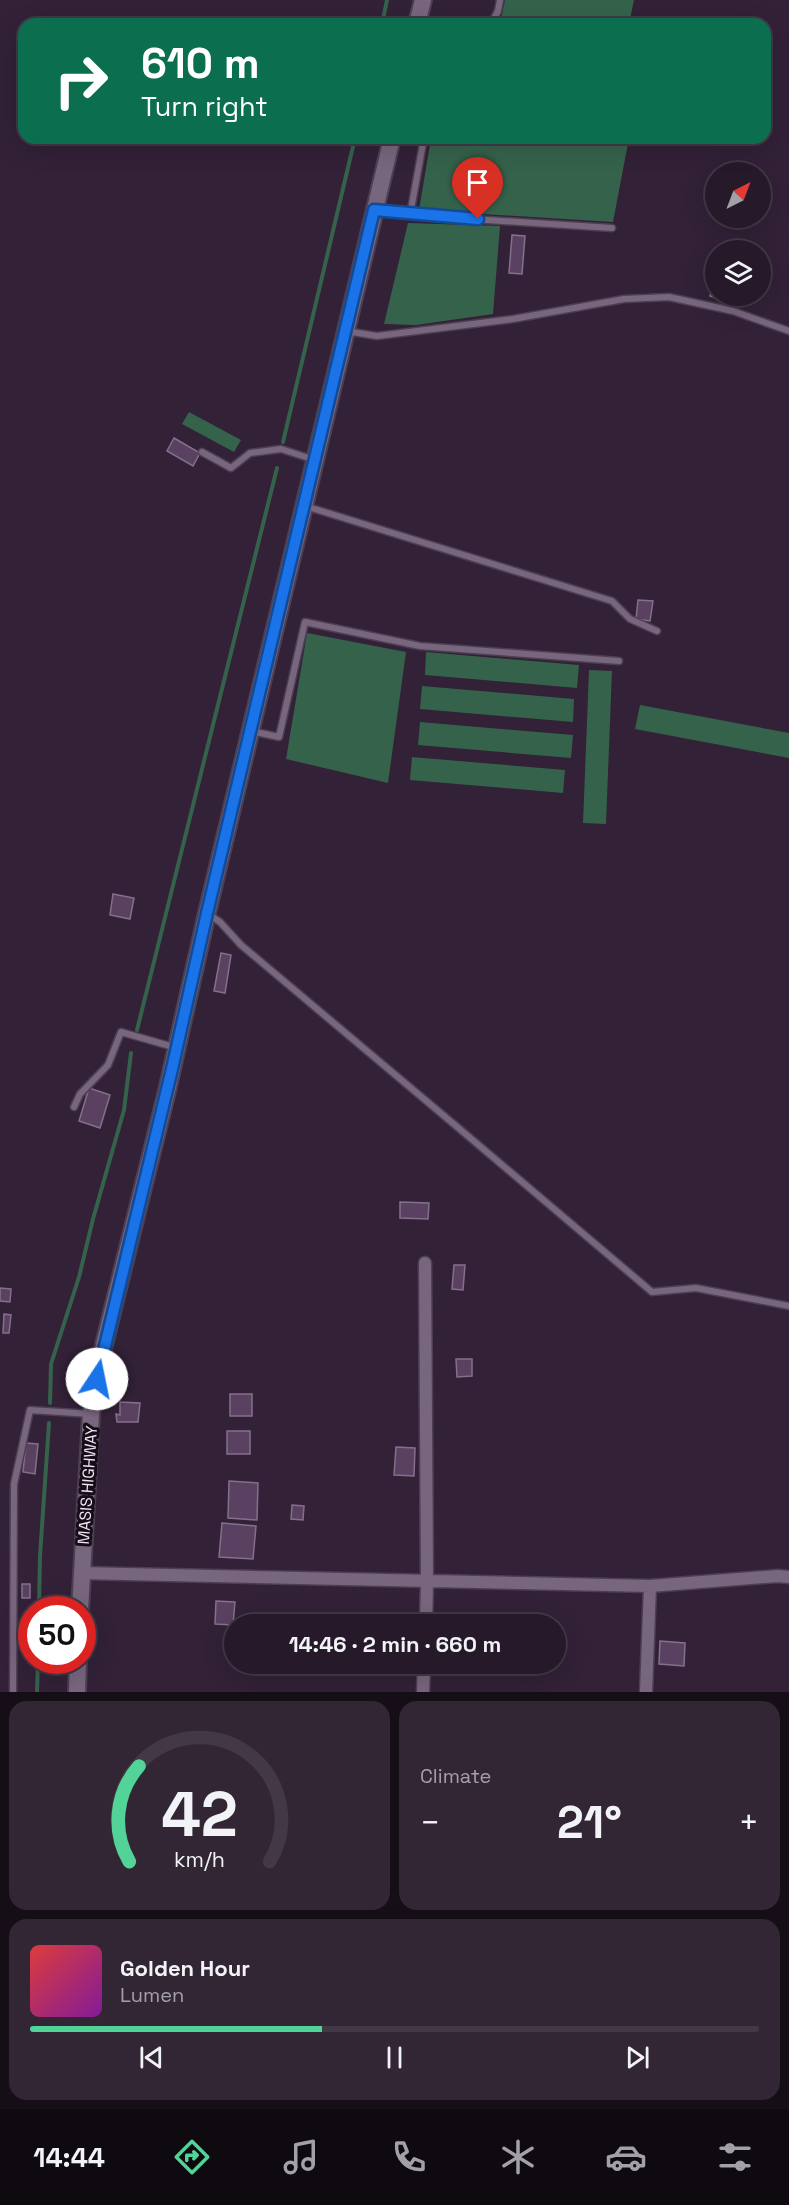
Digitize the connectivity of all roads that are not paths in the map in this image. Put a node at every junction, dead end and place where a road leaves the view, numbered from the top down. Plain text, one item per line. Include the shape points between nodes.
1 (423, 0) edge
2 (500, 0) edge
3 (418, 18) edge
4 (494, 18) edge
5 (390, 144) edge
6 (423, 144) edge
7 (374, 210) junction
8 (410, 215) junction
9 (612, 228) dead end
10 (346, 330) junction
11 (789, 331) edge
12 (202, 452) dead end
13 (315, 460) junction
14 (305, 506) junction
15 (657, 631) dead end
16 (619, 662) dead end
17 (251, 730) junction
18 (207, 913) junction
19 (177, 1048) junction
20 (74, 1107) dead end
21 (425, 1263) dead end
22 (789, 1306) edge
23 (91, 1414) junction
24 (81, 1573) junction
25 (789, 1577) edge
26 (427, 1582) junction
27 (650, 1586) junction
28 (80, 1596) edge
29 (426, 1614) edge
30 (77, 1674) edge
31 (424, 1674) edge
32 (14, 1692) edge
33 (76, 1692) edge
34 (423, 1692) edge
35 (646, 1692) edge

1 - 3 main road
2 - 4 lane
5 - 7 main road, MASIS HIGHWAY
6 - 8 lane
7 - 8 lane
7 - 10 main road, MASIS HIGHWAY
8 - 9 lane
10 - 11 lane via 377,336 513,319 624,298 669,297 733,311
10 - 13 main road, MASIS HIGHWAY
12 - 13 lane via 231,468 250,453 281,449
13 - 14 main road, MASIS HIGHWAY
14 - 15 lane via 612,600 630,619
14 - 17 main road, MASIS HIGHWAY
16 - 17 lane via 420,646 305,622 279,737
17 - 18 main road, MASIS HIGHWAY
18 - 19 main road, MASIS HIGHWAY
18 - 22 lane via 652,1292 696,1288
19 - 20 lane via 121,1032 108,1065 80,1094
19 - 23 main road, MASIS HIGHWAY via 100,1361
21 - 26 street
23 - 24 main road, MASIS HIGHWAY
23 - 32 lane via 30,1410 14,1485
24 - 26 street
24 - 28 main road, MASIS HIGHWAY
25 - 27 street
26 - 27 street
26 - 29 street
27 - 35 street
30 - 33 main road
31 - 34 street

